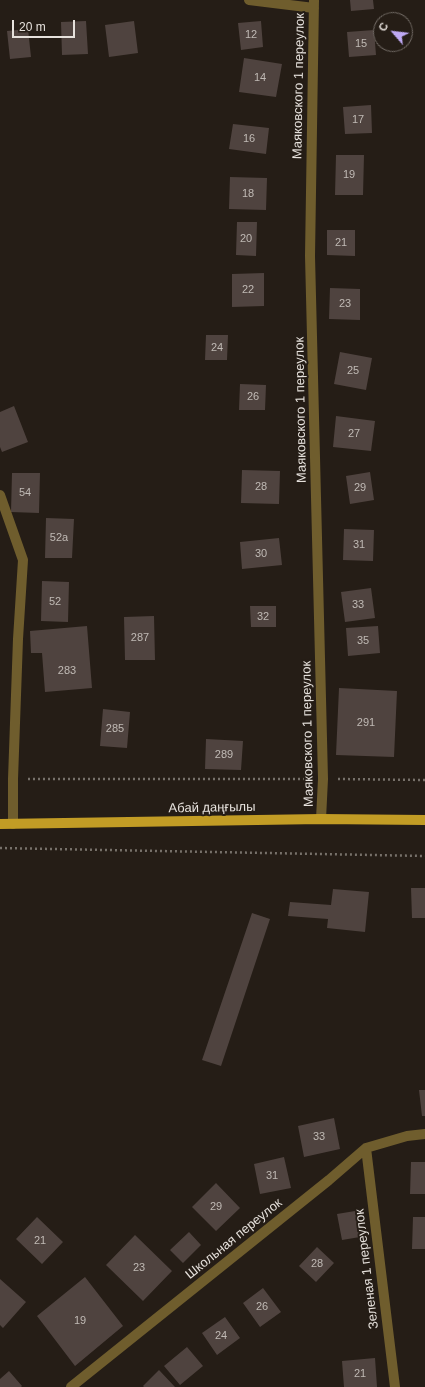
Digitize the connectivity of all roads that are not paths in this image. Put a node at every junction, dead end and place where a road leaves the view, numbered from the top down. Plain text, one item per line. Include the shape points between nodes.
1 (249, 0) edge
2 (314, 4) edge
3 (0, 495) edge
4 (322, 819) junction
5 (425, 820) edge
6 (0, 824) edge
7 (13, 824) junction
8 (425, 1134) edge
9 (366, 1148) junction
10 (71, 1387) edge
11 (395, 1387) edge

1 - 2 street
2 - 4 street, Маяковского 1 переулок via 310,256
3 - 7 street via 23,560 18,639
4 - 5 main road, Абай даңғылы
4 - 7 main road, Абай даңғылы
6 - 7 main road, Абай даңғылы
8 - 9 street, Школьная переулок
9 - 10 street, Школьная переулок
9 - 11 street, Зеленая 1 переулок

